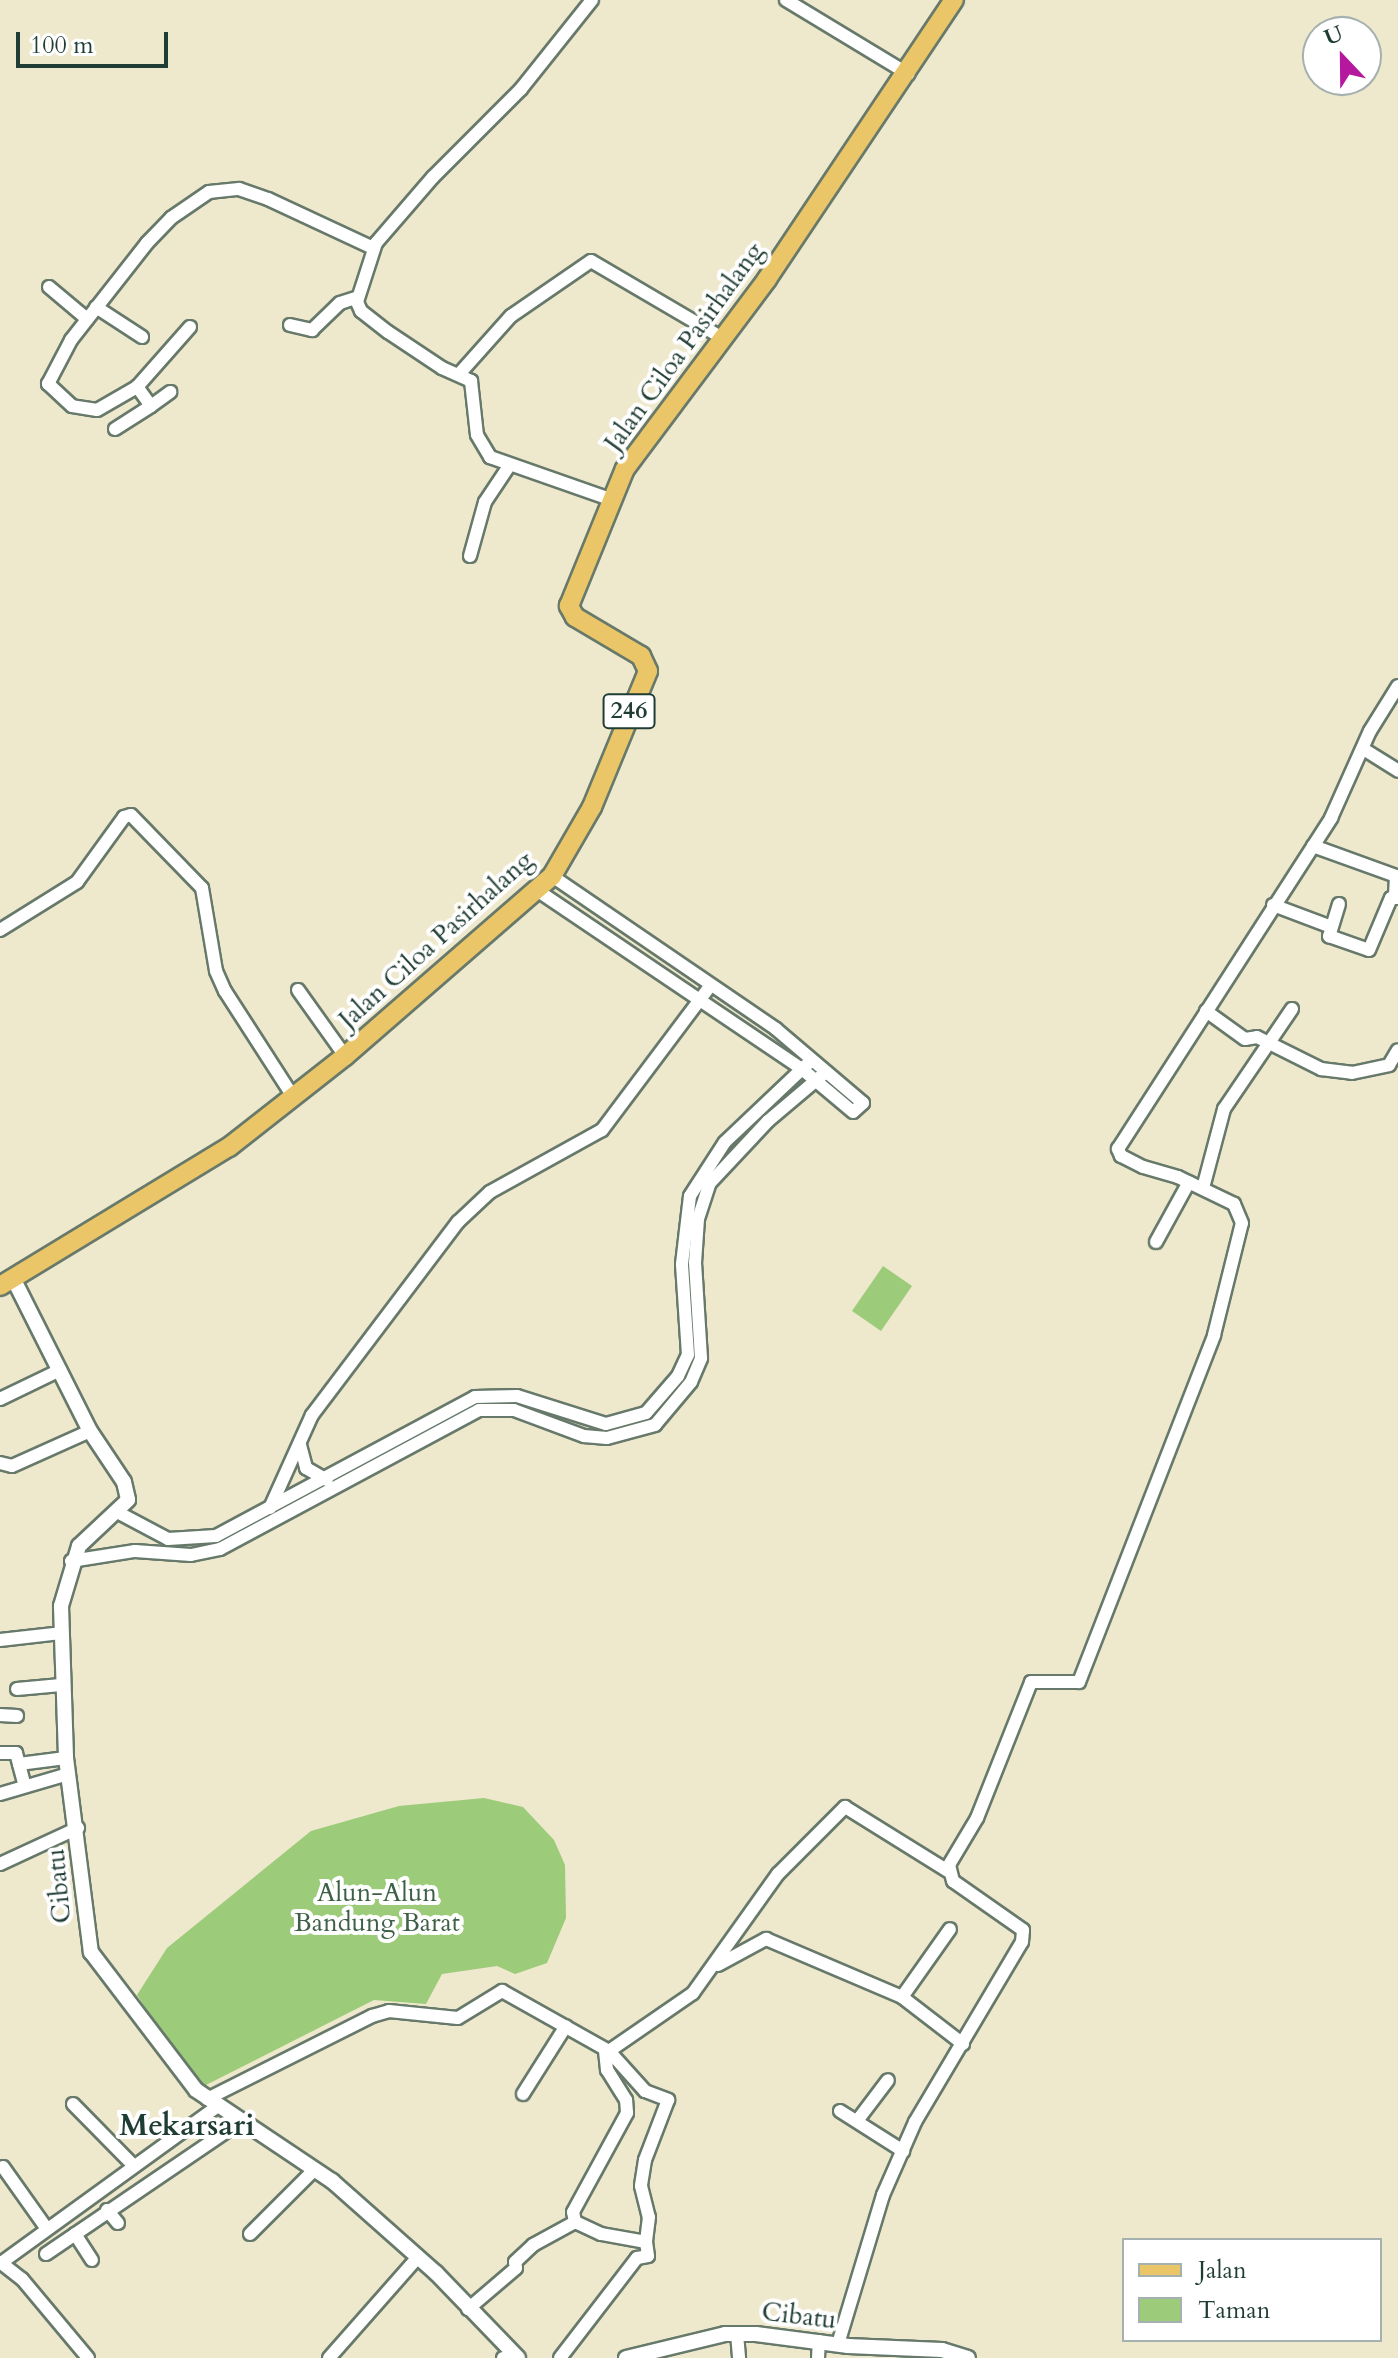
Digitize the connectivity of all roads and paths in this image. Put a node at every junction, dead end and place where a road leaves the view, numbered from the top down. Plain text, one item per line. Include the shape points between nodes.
1 (592, 0) edge
2 (786, 0) edge
3 (954, 0) edge
4 (908, 74) junction
5 (373, 248) junction
6 (49, 287) dead end
7 (358, 297) junction
8 (96, 307) junction
9 (87, 319) junction
10 (290, 325) dead end
11 (190, 327) dead end
12 (142, 337) dead end
13 (722, 338) junction
14 (460, 373) junction
15 (137, 387) junction
16 (170, 392) dead end
17 (151, 406) junction
18 (115, 429) dead end
19 (509, 466) junction
20 (613, 500) junction
21 (470, 556) dead end
22 (1398, 686) edge
23 (1365, 750) junction
24 (1398, 771) edge
25 (1313, 846) junction
26 (552, 876) junction
27 (538, 891) junction
28 (1397, 897) edge
29 (1339, 904) dead end
30 (1273, 905) junction
31 (1329, 926) junction
32 (0, 930) edge
33 (710, 986) junction
34 (298, 990) dead end
35 (701, 998) junction
36 (1292, 1009) dead end
37 (1206, 1011) junction
38 (1269, 1043) junction
39 (1398, 1050) edge
40 (345, 1056) junction
41 (807, 1065) junction
42 (826, 1072) junction
43 (815, 1081) junction
44 (294, 1098) junction
45 (1189, 1182) junction
46 (1203, 1188) junction
47 (1156, 1242) dead end
48 (7, 1282) edge
49 (60, 1370) junction
50 (0, 1399) edge
51 (90, 1431) junction
52 (301, 1437) junction
53 (0, 1463) edge
54 (325, 1478) junction
55 (333, 1490) junction
56 (269, 1509) junction
57 (119, 1513) junction
58 (142, 1530) junction
59 (189, 1541) junction
60 (135, 1551) junction
61 (191, 1555) junction
62 (71, 1561) junction
63 (61, 1633) junction
64 (0, 1640) edge
65 (61, 1685) junction
66 (17, 1689) dead end
67 (0, 1715) edge
68 (17, 1716) dead end
69 (0, 1753) edge
70 (66, 1758) junction
71 (19, 1764) junction
72 (68, 1774) junction
73 (24, 1783) junction
74 (0, 1794) edge
75 (78, 1828) junction
76 (0, 1864) edge
77 (948, 1871) junction
78 (950, 1929) dead end
79 (713, 1969) junction
80 (902, 1997) junction
81 (566, 2026) junction
82 (963, 2044) junction
83 (607, 2052) junction
84 (888, 2080) dead end
85 (523, 2094) dead end
86 (213, 2102) junction
87 (73, 2104) dead end
88 (840, 2111) dead end
89 (242, 2121) junction
90 (857, 2121) junction
91 (903, 2151) junction
92 (132, 2164) junction
93 (3, 2167) dead end
94 (315, 2169) junction
95 (107, 2210) junction
96 (575, 2222) junction
97 (118, 2223) dead end
98 (45, 2226) junction
99 (75, 2234) junction
100 (250, 2234) dead end
101 (646, 2242) junction
102 (46, 2254) dead end
103 (418, 2257) junction
104 (92, 2260) dead end
105 (0, 2262) edge
106 (468, 2309) junction
107 (737, 2334) junction
108 (819, 2341) junction
109 (838, 2344) junction
110 (88, 2358) edge
111 (329, 2358) edge
112 (518, 2358) edge
113 (560, 2358) edge
114 (626, 2358) edge
115 (739, 2358) edge
116 (818, 2358) edge
117 (968, 2358) edge

1 - 5 street via 521,89 433,177
2 - 4 street
3 - 4 main road, Jalan Ciloa Pasirhalang / 246
4 - 13 main road, Jalan Ciloa Pasirhalang / 246
5 - 7 street
5 - 8 street via 268,199 239,189 216,189 171,218
6 - 9 street
7 - 10 street via 340,303 312,330
7 - 14 street via 361,311 388,332 442,368
8 - 9 street
8 - 12 street
9 - 15 street via 48,384 72,406 91,412
11 - 15 street
13 - 14 street via 591,261 511,316
13 - 20 main road, Jalan Ciloa Pasirhalang / 246 via 625,469
14 - 19 street via 472,383 482,448
15 - 17 street
16 - 17 street
17 - 18 street
19 - 20 street
19 - 21 street via 485,502
20 - 26 main road, Jalan Ciloa Pasirhalang / 246 via 569,606 575,617 641,656 648,671 592,807
22 - 23 street via 1370,731
23 - 24 street
23 - 25 street
25 - 28 street via 1396,876
25 - 30 street
26 - 27 main road, Jalan Ciloa Pasirhalang / 246
26 - 33 street
27 - 35 street
27 - 40 main road, Jalan Ciloa Pasirhalang / 246
28 - 31 street via 1369,950 1331,938
29 - 31 street
30 - 31 street
30 - 37 street
32 - 44 street via 77,882 124,817 131,815 202,888 216,971 258,1048
33 - 35 street
33 - 41 street via 776,1029
34 - 40 street
35 - 41 street
35 - 52 street via 602,1130 490,1192 458,1222 312,1415
36 - 38 street
37 - 38 street via 1245,1039 1252,1035
37 - 45 street via 1118,1149 1143,1167
38 - 39 street via 1321,1069 1352,1073 1394,1063
38 - 46 street via 1224,1109
40 - 44 main road, Jalan Ciloa Pasirhalang / 246
41 - 42 street
41 - 43 street
41 - 54 street via 725,1142 690,1196 682,1264 688,1355 664,1397 646,1413 606,1424 517,1396 475,1397
42 - 43 street
42 - 43 street via 858,1108
43 - 55 street via 750,1138 710,1183 698,1219 695,1263 701,1358 691,1382 655,1425 607,1438 584,1436 514,1410 479,1410
44 - 48 main road, Jalan Ciloa Pasirhalang / 246 via 200,1167
45 - 46 street
45 - 47 street
46 - 77 street via 1234,1204 1242,1223 1214,1335 1168,1464 1079,1682 1031,1682 977,1818
48 - 49 street
49 - 50 street
49 - 51 street
51 - 53 street via 12,1466
51 - 57 street via 124,1482 128,1500
52 - 54 street via 300,1459
52 - 56 street
54 - 55 street
54 - 56 street
55 - 61 street via 241,1540
56 - 59 street via 216,1536
57 - 58 street
57 - 62 street, Cibatu via 92,1532
58 - 59 street
58 - 60 street
59 - 61 street
60 - 61 street
60 - 62 street
62 - 63 street, Cibatu
63 - 64 street
63 - 65 street, Cibatu
65 - 66 street
65 - 70 street, Cibatu
67 - 68 street
69 - 71 street via 15,1752
70 - 71 street
70 - 72 street, Cibatu
71 - 73 street
72 - 73 street
72 - 75 street, Cibatu
73 - 74 street
75 - 76 street
75 - 86 street, Cibatu via 91,1952 165,2055
77 - 79 street via 845,1807 778,1874
77 - 82 street via 964,1891 1023,1930 1022,1942
78 - 80 street
79 - 80 street via 763,1938
79 - 83 street via 693,1993
80 - 82 street
81 - 83 street
81 - 85 street
81 - 86 street via 504,1991 458,2018 389,2011
82 - 91 street via 928,2098
83 - 96 street via 607,2070 628,2106 610,2152 573,2212
83 - 101 street via 645,2091 668,2100 643,2173 649,2217
84 - 90 street
86 - 89 street, Cibatu
86 - 92 street
87 - 92 street
88 - 90 street
89 - 94 street, Cibatu
89 - 95 street
90 - 91 street
91 - 109 street via 883,2195
92 - 98 street
93 - 98 street
94 - 100 street
94 - 103 street, Cibatu
95 - 97 street
95 - 99 street
96 - 101 street via 601,2234
96 - 106 street via 533,2245 515,2262 516,2268
98 - 105 street
99 - 102 street
99 - 104 street
101 - 113 street via 648,2256 637,2258
103 - 106 street, Cibatu
103 - 111 street
105 - 110 street via 22,2279
106 - 112 street, Cibatu
107 - 108 street, Cibatu
107 - 114 street, Cibatu
107 - 115 street
108 - 109 street, Cibatu
108 - 116 street
109 - 117 street, Cibatu via 942,2350

